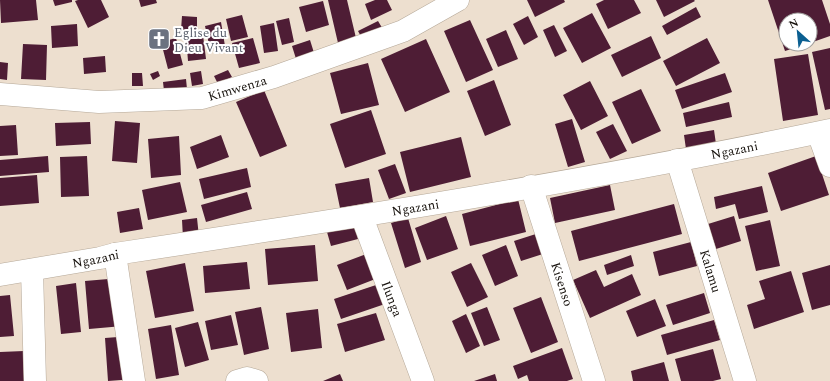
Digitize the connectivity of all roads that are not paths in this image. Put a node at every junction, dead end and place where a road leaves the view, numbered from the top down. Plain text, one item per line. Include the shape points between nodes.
1 (458, 0) edge
2 (0, 94) edge
3 (824, 131) edge
4 (677, 160) junction
5 (830, 166) edge
6 (531, 186) junction
7 (362, 217) junction
8 (115, 254) junction
9 (32, 270) junction
10 (0, 275) edge
11 (35, 381) edge
12 (134, 381) edge
13 (238, 381) edge
14 (257, 381) edge
15 (424, 381) edge
16 (594, 381) edge
17 (745, 381) edge

1 - 2 street, Kimwenza via 403,31 274,77 202,98 99,102
3 - 4 street, Ngazani
3 - 5 street
4 - 6 street, Ngazani
4 - 17 street, Kalamu
6 - 7 street, Ngazani
6 - 16 street, Kisenso
7 - 8 street, Ngazani
7 - 15 street, Ilunga
8 - 9 street, Ngazani
8 - 12 street
9 - 10 street, Ngazani
9 - 11 street
13 - 14 street via 247,378

